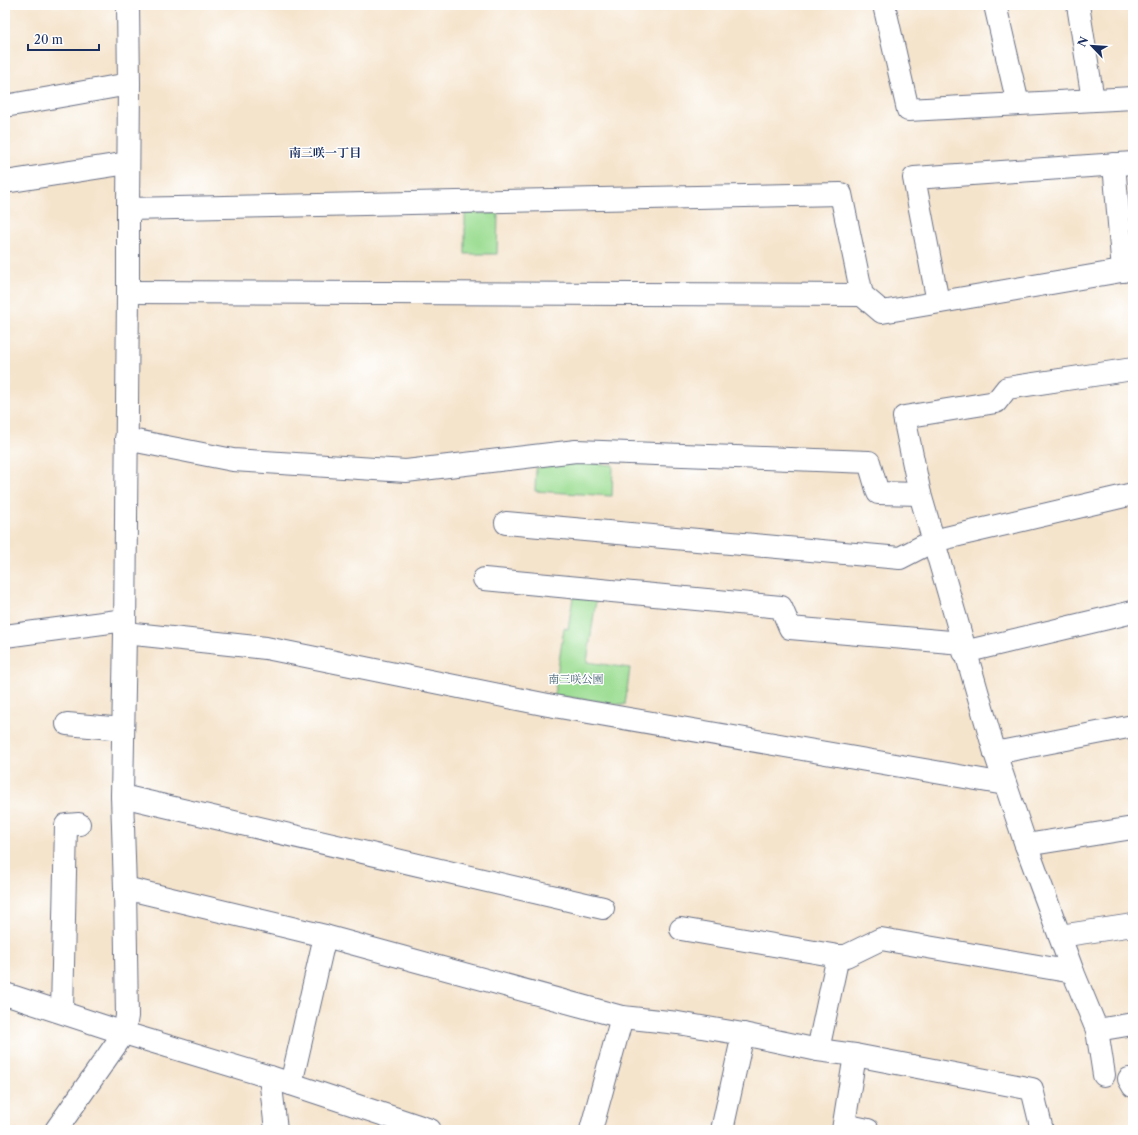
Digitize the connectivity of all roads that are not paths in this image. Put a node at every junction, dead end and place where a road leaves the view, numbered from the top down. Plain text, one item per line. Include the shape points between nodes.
1 (128, 5) edge
2 (884, 5) edge
3 (995, 5) edge
4 (1078, 5) edge
5 (129, 84) junction
6 (1133, 98) edge
7 (1093, 100) junction
8 (1018, 104) junction
9 (5, 106) edge
10 (128, 163) junction
11 (1124, 164) edge
12 (5, 182) edge
13 (128, 209) junction
14 (1128, 270) edge
15 (128, 292) junction
16 (862, 294) junction
17 (938, 302) junction
18 (1133, 369) edge
19 (126, 439) junction
20 (920, 494) junction
21 (1133, 494) edge
22 (506, 523) dead end
23 (933, 541) junction
24 (484, 579) dead end
25 (1133, 612) edge
26 (125, 626) junction
27 (5, 636) edge
28 (963, 648) junction
29 (67, 724) dead end
30 (1133, 726) edge
31 (123, 729) junction
32 (995, 753) junction
33 (1005, 784) junction
34 (122, 796) junction
35 (79, 824) dead end
36 (1133, 828) edge
37 (1026, 845) junction
38 (125, 888) junction
39 (604, 908) dead end
40 (1133, 925) edge
41 (681, 929) dead end
42 (325, 936) junction
43 (1060, 936) junction
44 (838, 956) junction
45 (1072, 972) junction
46 (5, 994) edge
47 (62, 1012) junction
48 (622, 1017) junction
49 (1133, 1024) edge
50 (1097, 1030) junction
51 (124, 1033) junction
52 (743, 1034) junction
53 (818, 1050) junction
54 (855, 1055) junction
55 (1104, 1075) dead end
56 (270, 1077) junction
57 (291, 1084) junction
58 (419, 1128) edge
59 (844, 1128) edge
60 (56, 1130) edge
61 (276, 1130) edge
62 (592, 1130) edge
63 (722, 1130) edge
64 (868, 1130) edge
65 (1042, 1130) edge

1 - 5 street
2 - 8 street via 908,110
3 - 8 street
4 - 7 street
5 - 9 street
5 - 10 street
6 - 7 street
7 - 8 street
10 - 12 street
10 - 13 street
11 - 14 street
11 - 17 street via 914,178
13 - 15 street
13 - 16 street via 841,194
14 - 17 street
15 - 16 street
15 - 19 street
16 - 17 street via 882,312
18 - 20 street via 1007,388 996,402 904,417
19 - 20 street via 233,460 406,471 576,451 869,462 878,493
19 - 26 street
20 - 23 street
21 - 23 street
22 - 23 street via 900,558
23 - 28 street
24 - 28 street via 781,607 790,628
25 - 28 street
26 - 27 street
26 - 31 street
26 - 33 street via 266,648 548,705
28 - 32 street
29 - 31 street
30 - 32 street
31 - 34 street
32 - 33 street
33 - 37 street
34 - 38 street
34 - 39 street
35 - 47 street via 66,825
36 - 37 street
37 - 43 street
38 - 42 street
38 - 51 street via 127,1016
40 - 43 street
41 - 44 street
42 - 48 street
42 - 57 street
43 - 45 street
44 - 45 street via 846,956 881,939
44 - 53 street
45 - 50 street
46 - 47 street
47 - 51 street
48 - 52 street
48 - 62 street
49 - 50 street
50 - 55 street
51 - 56 street
51 - 60 street
52 - 53 street
52 - 63 street
53 - 54 street
54 - 59 street
54 - 65 street via 1032,1090
56 - 57 street
56 - 61 street
57 - 58 street
59 - 64 street

